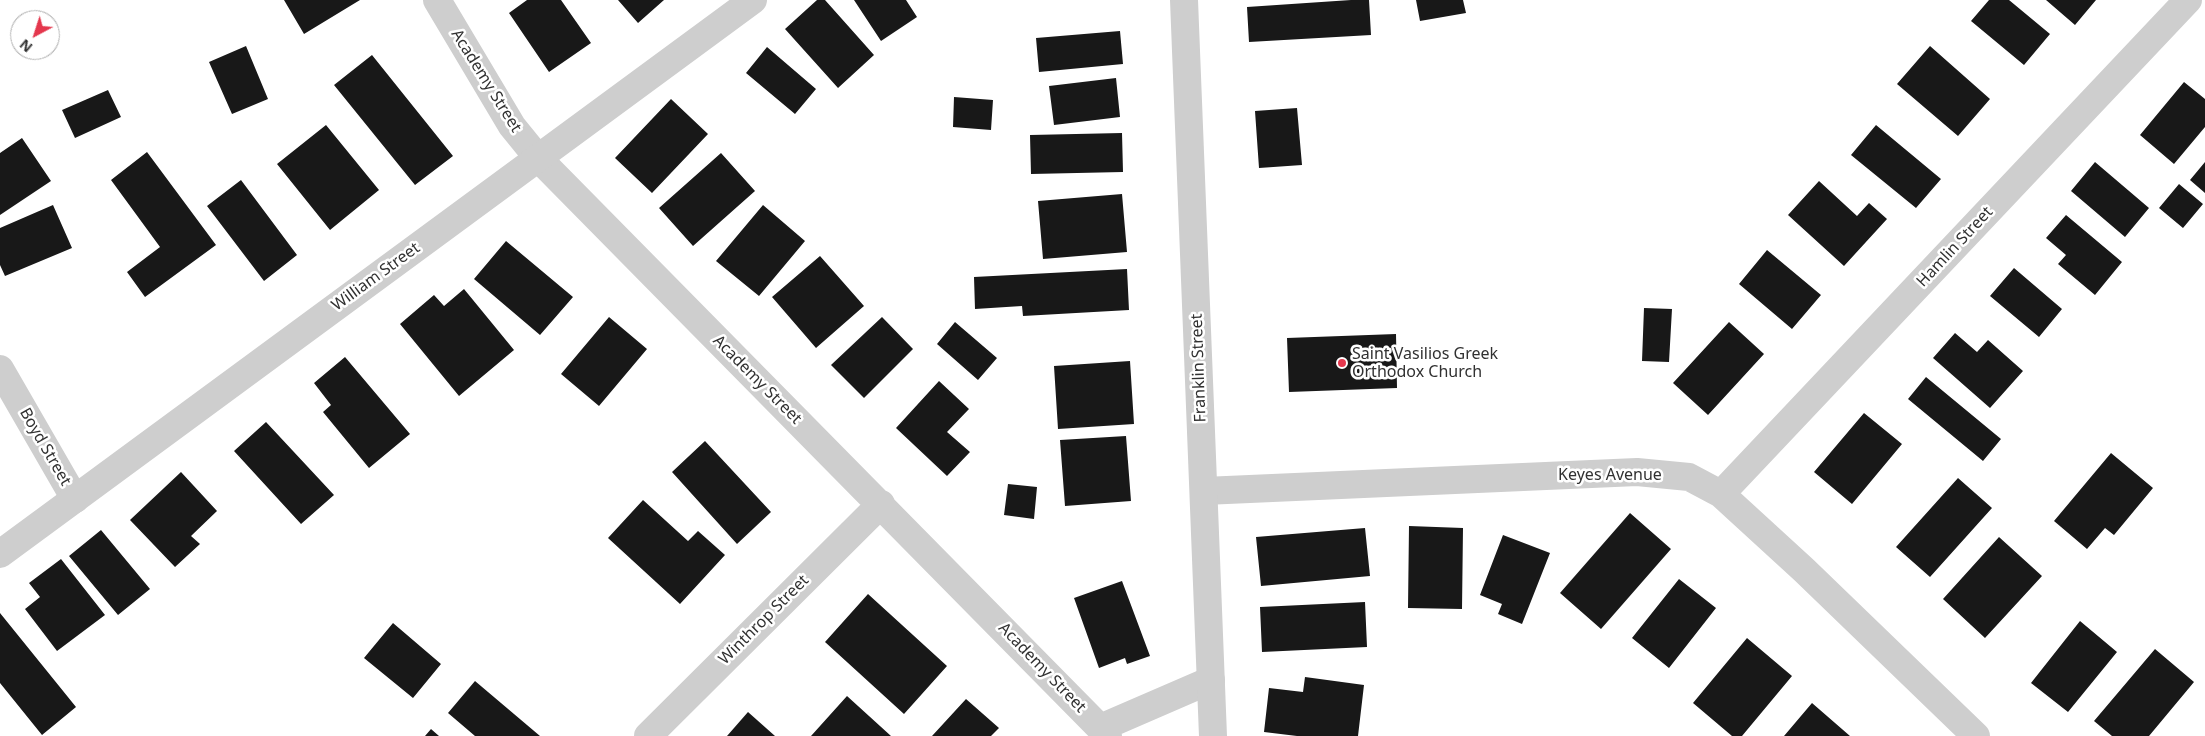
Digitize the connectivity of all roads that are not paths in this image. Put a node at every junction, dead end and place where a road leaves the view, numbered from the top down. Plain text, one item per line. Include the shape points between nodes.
1 (437, 0) edge
2 (752, 0) edge
3 (1184, 0) edge
4 (2188, 0) edge
5 (538, 158) junction
6 (0, 369) edge
7 (1204, 491) junction
8 (1721, 494) junction
9 (75, 499) junction
10 (881, 504) junction
11 (0, 554) edge
12 (1211, 680) junction
13 (1104, 732) edge
14 (648, 736) edge
15 (1213, 736) edge
16 (1976, 736) edge

1 - 5 street, Academy Street via 512,126
2 - 5 street, William Street
3 - 7 street, Franklin Street
4 - 8 street, Hamlin Street
5 - 9 street, William Street
5 - 10 street, Academy Street
6 - 9 street, Boyd Street
7 - 8 street, Keyes Avenue via 1637,472 1689,477
7 - 12 street, Franklin Street
8 - 16 street, Keyes Avenue
9 - 11 street, William Street
10 - 13 street, Academy Street
10 - 14 street, Winthrop Street
12 - 13 street
12 - 15 street, Franklin Street

